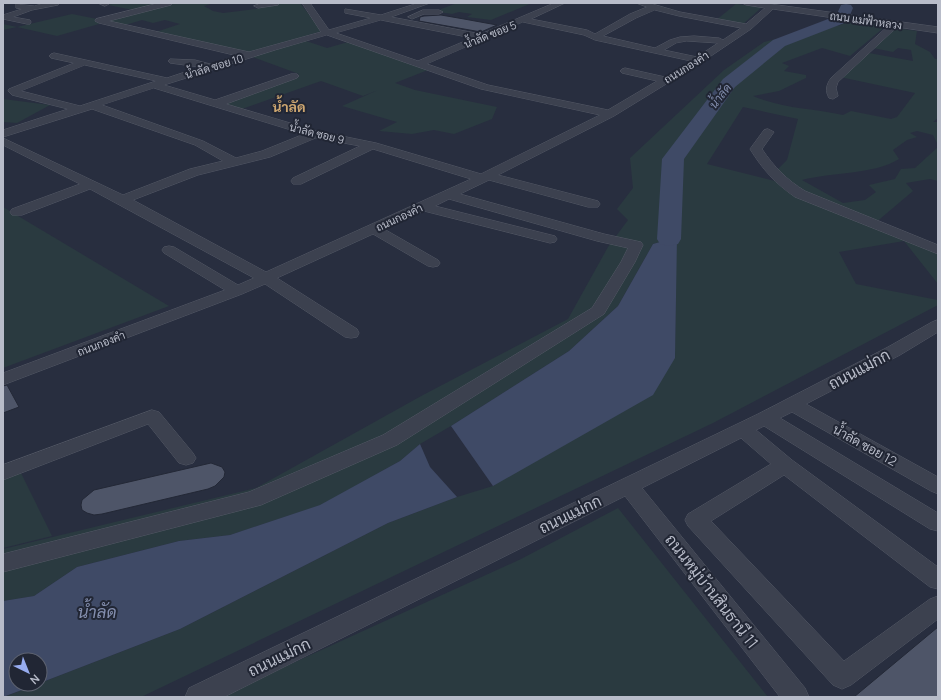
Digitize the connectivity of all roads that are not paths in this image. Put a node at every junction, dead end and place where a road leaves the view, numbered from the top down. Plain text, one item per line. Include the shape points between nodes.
1 (55, 3) edge
2 (168, 3) edge
3 (275, 3) edge
4 (306, 3) edge
5 (426, 3) edge
6 (561, 3) edge
7 (640, 3) edge
8 (746, 3) edge
9 (763, 5) edge
10 (29, 6) edge
11 (258, 6) dead end
12 (654, 7) junction
13 (3, 9) edge
14 (348, 11) dead end
15 (439, 12) dead end
16 (384, 18) junction
17 (524, 20) junction
18 (27, 22) dead end
19 (895, 24) junction
20 (748, 27) junction
21 (452, 28) junction
22 (937, 28) edge
23 (326, 32) junction
24 (437, 37) dead end
25 (480, 37) junction
26 (595, 37) junction
27 (719, 41) dead end
28 (658, 50) junction
29 (248, 55) junction
30 (54, 56) dead end
31 (201, 60) dead end
32 (699, 60) junction
33 (173, 61) dead end
34 (84, 62) junction
35 (222, 64) junction
36 (419, 64) junction
37 (209, 67) junction
38 (625, 71) dead end
39 (294, 76) dead end
40 (666, 80) junction
41 (168, 81) junction
42 (153, 85) junction
43 (833, 96) dead end
44 (215, 104) junction
45 (92, 105) junction
46 (81, 109) junction
47 (610, 114) junction
48 (768, 132) dead end
49 (3, 134) edge
50 (315, 134) junction
51 (3, 141) edge
52 (372, 145) junction
53 (234, 162) junction
54 (484, 176) junction
55 (297, 181) dead end
56 (92, 184) junction
57 (448, 194) junction
58 (122, 200) junction
59 (593, 204) dead end
60 (421, 206) junction
61 (17, 212) dead end
62 (374, 229) junction
63 (550, 239) dead end
64 (169, 250) dead end
65 (938, 250) edge
66 (433, 263) dead end
67 (266, 278) junction
68 (237, 291) junction
69 (938, 325) edge
70 (351, 333) dead end
71 (3, 379) edge
72 (792, 404) junction
73 (765, 418) junction
74 (742, 429) junction
75 (186, 458) dead end
76 (785, 465) junction
77 (3, 473) edge
78 (628, 485) junction
79 (938, 486) edge
80 (938, 523) edge
81 (3, 563) edge
82 (938, 580) edge
83 (938, 606) edge
84 (198, 697) edge
85 (796, 697) edge

1 - 10 street
2 - 29 street via 99,21
3 - 11 street
4 - 23 street
5 - 16 street, น้ำลัด ซอย 10
6 - 17 street, น้ำลัด ซอย 5
7 - 12 street
8 - 9 street, ถนน แม่ฟ้าหลวง
9 - 19 street, ถนน แม่ฟ้าหลวง
9 - 20 street, ถนนกองคำ
10 - 13 street
10 - 18 street via 4,17
12 - 20 street
12 - 26 street
14 - 16 street
15 - 21 street via 424,12 410,18
16 - 21 street
16 - 23 street, น้ำลัด ซอย 10
17 - 25 street, น้ำลัด ซอย 5
17 - 26 street via 587,33
19 - 22 street, ถนน แม่ฟ้าหลวง
19 - 43 street via 834,80 830,91
20 - 32 street, ถนนกองคำ
21 - 24 street
21 - 25 street
23 - 29 street, น้ำลัด ซอย 10
23 - 36 street
25 - 36 street, น้ำลัด ซอย 5
26 - 28 street
27 - 28 street via 678,39
28 - 32 street
29 - 35 street, น้ำลัด ซอย 10
30 - 34 street
31 - 35 street
32 - 40 street, ถนนกองคำ
33 - 37 street
34 - 41 street
34 - 46 street via 13,91
35 - 37 street, น้ำลัด ซอย 10
36 - 47 street via 485,87
37 - 41 street, น้ำลัด ซอย 10
38 - 40 street
39 - 44 street
40 - 47 street, ถนนกองคำ
41 - 42 street, น้ำลัด ซอย 10
42 - 44 street, น้ำลัด ซอย 9
42 - 45 street, น้ำลัด ซอย 10
44 - 50 street, น้ำลัด ซอย 9
45 - 46 street, น้ำลัด ซอย 10
45 - 53 street via 199,143
46 - 49 street, น้ำลัด ซอย 10
47 - 54 street, ถนนกองคำ
48 - 65 street via 756,149 783,183 829,207
50 - 52 street, น้ำลัด ซอย 9
50 - 53 street via 266,154
51 - 56 street
52 - 54 street, น้ำลัด ซอย 9
52 - 55 street
53 - 58 street via 194,172
54 - 57 street, ถนนกองคำ
54 - 59 street, น้ำลัด ซอย 9
56 - 58 street
56 - 61 street
57 - 60 street, ถนนกองคำ
57 - 81 street via 602,238 636,244 598,311 390,440 254,499
58 - 67 street
60 - 62 street, ถนนกองคำ
60 - 63 street
62 - 66 street
62 - 67 street, ถนนกองคำ
64 - 68 street
67 - 68 street, ถนนกองคำ
67 - 70 street
68 - 71 street, ถนนกองคำ
69 - 72 street, ถนนแม่กก
72 - 73 street, ถนนแม่กก
72 - 79 street, น้ำลัด ซอย 12
73 - 74 street, ถนนแม่กก
73 - 80 street
74 - 76 street
74 - 78 street, ถนนแม่กก
75 - 77 street via 152,416
76 - 82 street
76 - 83 street via 696,520 842,677
78 - 84 street, ถนนแม่กก
78 - 85 street, ถนนหมู่บ้านสินธานี 11

